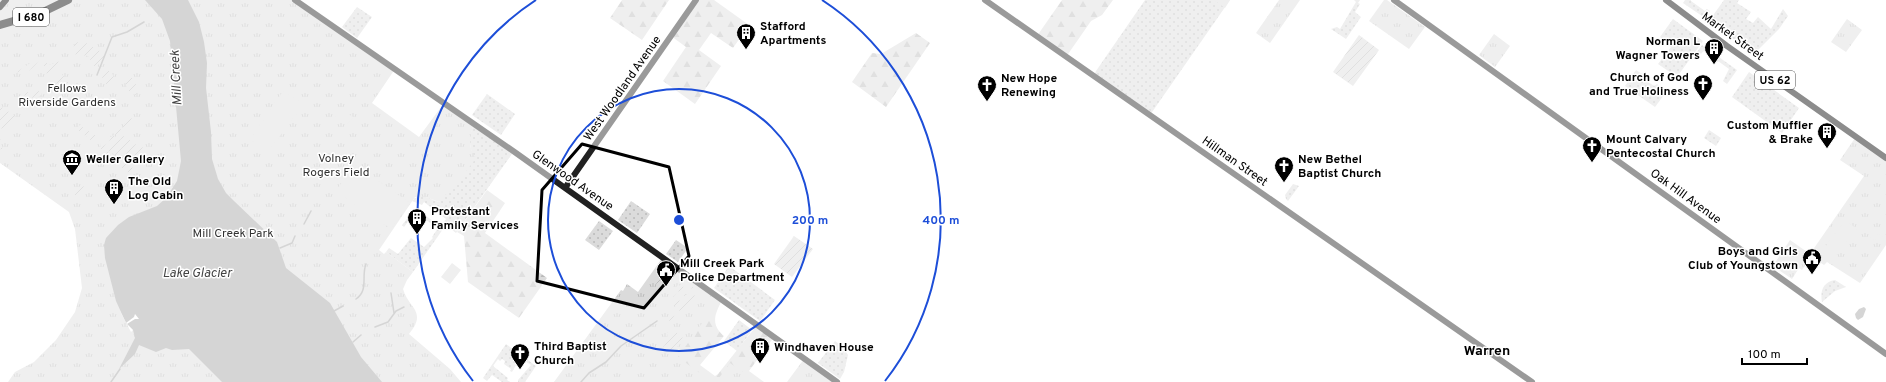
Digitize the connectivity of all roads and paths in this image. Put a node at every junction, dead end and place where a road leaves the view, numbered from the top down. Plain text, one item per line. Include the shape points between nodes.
1 (6, 0) edge
2 (68, 0) edge
3 (295, 0) edge
4 (696, 0) edge
5 (985, 0) edge
6 (1394, 0) edge
7 (1666, 0) edge
8 (0, 7) edge
9 (0, 25) edge
10 (1886, 158) edge
11 (565, 188) junction
12 (1886, 354) edge
13 (837, 382) edge
14 (1532, 382) edge

1 - 8 main road
2 - 9 highway, I 680 via 41,14
3 - 11 street, Glenwood Avenue
4 - 11 street, West Woodland Avenue
5 - 14 street, Hillman Street
6 - 12 street, Oak Hill Avenue
7 - 10 main road, Market Street / US 62
11 - 13 street, Glenwood Avenue

